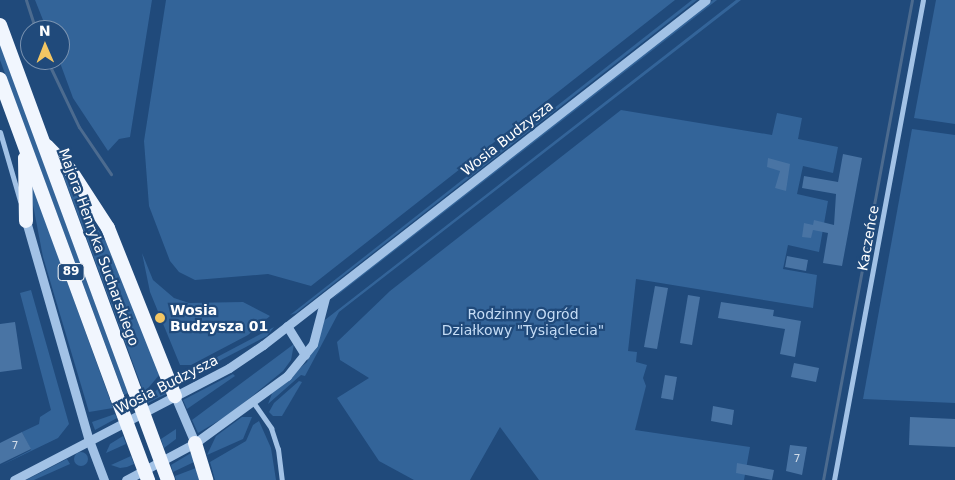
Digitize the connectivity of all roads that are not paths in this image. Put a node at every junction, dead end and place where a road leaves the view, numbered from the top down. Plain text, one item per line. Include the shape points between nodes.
1 (706, 0) edge
2 (923, 0) edge
3 (0, 25) edge
4 (0, 80) edge
5 (0, 132) edge
6 (43, 142) junction
7 (25, 147) junction
8 (26, 221) junction
9 (325, 298) junction
10 (287, 326) junction
11 (305, 355) junction
12 (175, 396) junction
13 (253, 402) junction
14 (89, 440) junction
15 (195, 444) junction
16 (14, 480) edge
17 (104, 480) edge
18 (126, 480) edge
19 (148, 480) edge
20 (168, 480) edge
21 (206, 480) edge
22 (282, 480) edge
23 (834, 480) edge

1 - 9 street, Wosia Budzysza
2 - 23 street, Kaczeńce
3 - 6 highway, Majora Henryka Sucharskiego / 89
4 - 7 highway, 89
5 - 8 street
6 - 12 highway via 71,171 108,228
6 - 20 highway, Majora Henryka Sucharskiego / 89, bridge
7 - 8 highway
7 - 19 highway, 89, bridge
8 - 14 street
9 - 10 street, Wosia Budzysza
9 - 11 street via 313,344
10 - 11 street
10 - 12 street, Wosia Budzysza via 229,368
11 - 13 street via 287,376
12 - 14 street, Wosia Budzysza
12 - 15 street
13 - 15 street
13 - 22 street via 271,428 278,449
14 - 16 street, Wosia Budzysza
14 - 17 street
15 - 18 street
15 - 21 highway

